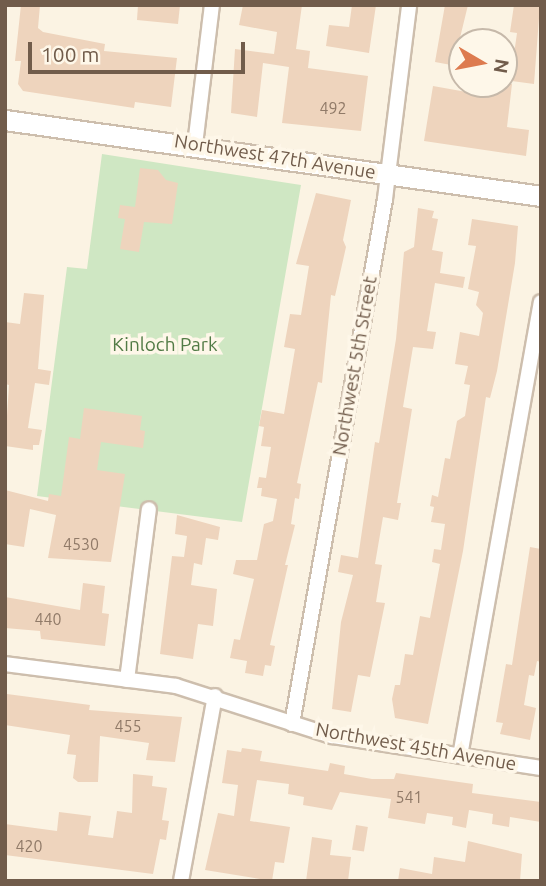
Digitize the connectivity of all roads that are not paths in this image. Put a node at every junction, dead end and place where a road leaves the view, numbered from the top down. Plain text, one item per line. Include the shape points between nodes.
1 (212, 5) edge
2 (409, 5) edge
3 (6, 117) edge
4 (195, 145) junction
5 (388, 174) junction
6 (541, 197) edge
7 (541, 302) edge
8 (149, 509) dead end
9 (5, 664) edge
10 (127, 680) junction
11 (215, 696) junction
12 (292, 724) junction
13 (460, 757) junction
14 (541, 768) edge
15 (181, 881) edge

1 - 4 street
2 - 5 street, Northwest 5th Street
3 - 4 street, Northwest 47th Avenue
4 - 5 street, Northwest 47th Avenue
5 - 6 street, Northwest 47th Avenue
5 - 12 street, Northwest 5th Street
7 - 13 street
8 - 10 street
9 - 10 street, Northwest 45th Avenue
10 - 11 street, Northwest 45th Avenue
11 - 12 street, Northwest 45th Avenue
11 - 15 street
12 - 13 street, Northwest 45th Avenue
13 - 14 street, Northwest 45th Avenue

